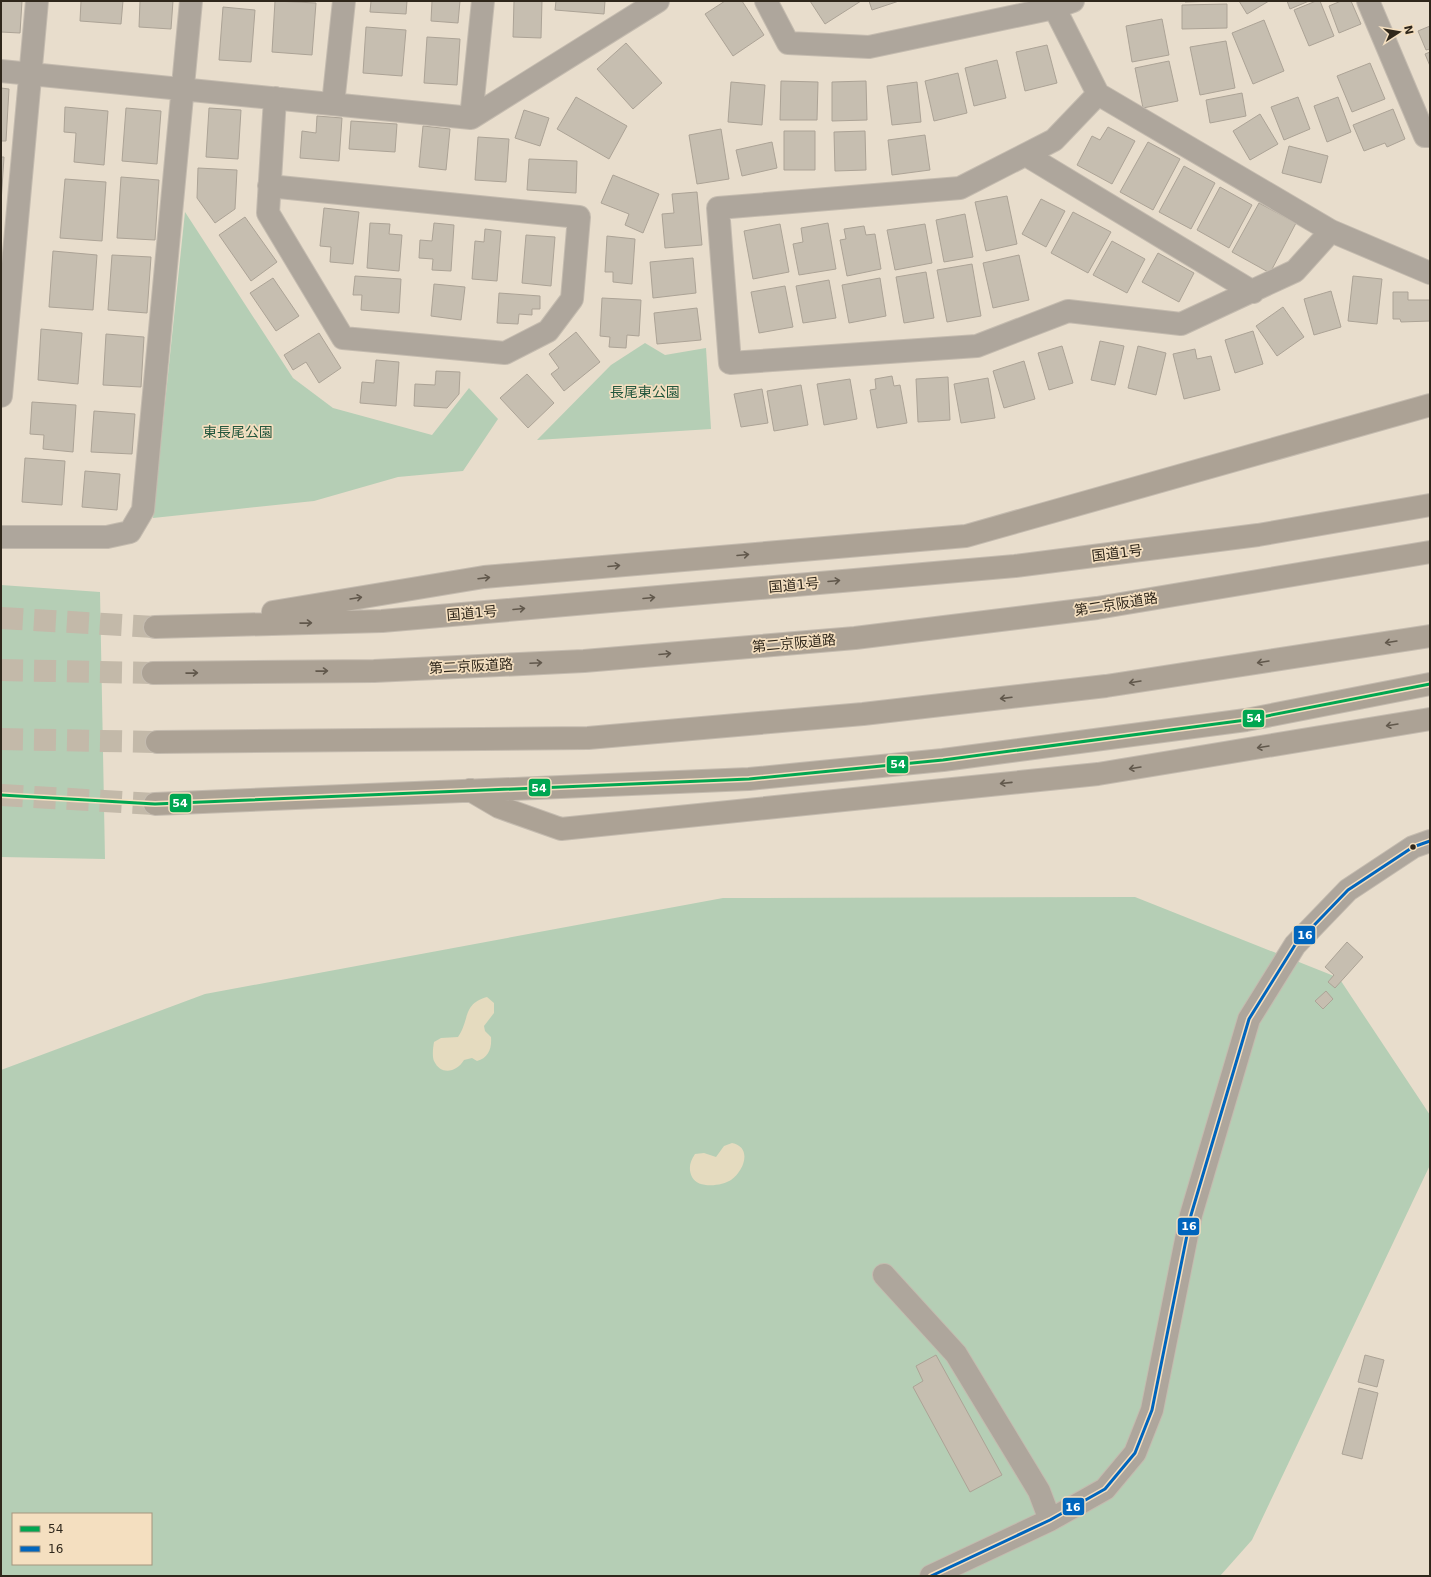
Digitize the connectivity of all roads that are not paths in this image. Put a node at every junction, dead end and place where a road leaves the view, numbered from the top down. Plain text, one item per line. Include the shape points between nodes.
1 (37, 1) edge
2 (191, 1) edge
3 (344, 1) edge
4 (483, 1) edge
5 (658, 1) edge
6 (766, 1) edge
7 (1368, 1) edge
8 (1059, 3) edge
9 (1, 71) edge
10 (30, 74) junction
11 (182, 89) junction
12 (1098, 94) junction
13 (275, 98) junction
14 (333, 104) junction
15 (471, 118) junction
16 (1430, 136) edge
17 (1026, 155) junction
18 (269, 186) junction
19 (1331, 231) junction
20 (1430, 273) edge
21 (1253, 292) junction
22 (1, 396) edge
23 (1430, 405) edge
24 (1430, 504) edge
25 (1, 537) edge
26 (1430, 552) edge
27 (193, 625) junction
28 (155, 627) tunnel mouth
29 (1430, 636) edge
30 (153, 673) tunnel mouth
31 (1430, 684) edge
32 (1430, 719) edge
33 (157, 742) tunnel mouth
34 (470, 790) junction
35 (155, 804) tunnel mouth
36 (1430, 841) edge
37 (884, 1275) dead end
38 (1050, 1520) junction
39 (931, 1576) edge

1 - 10 street
2 - 11 street
3 - 14 street
4 - 15 street
5 - 15 street
6 - 8 street via 788,43 869,47
7 - 16 street via 1425,136
8 - 12 street
9 - 10 street
10 - 11 street
10 - 22 street
11 - 13 street
11 - 25 street via 143,510 130,532 107,537
12 - 17 street via 1054,140
12 - 19 street
13 - 14 street
13 - 18 street
14 - 15 street
17 - 21 street
17 - 21 street via 960,188 718,208 730,362 977,346 1068,311 1181,324
18 - 18 street via 268,213 343,338 505,353 548,331 572,299 580,218
19 - 20 street
19 - 21 street via 1295,271
27 -> 23 highway via 484,577 966,536
27 -> 24 highway, 国道1号 via 382,621 1015,566 1258,535
30 -> 26 highway, 第二京阪道路 via 374,671 569,662 855,638 1097,608
27 - 28 highway, 国道1号
29 -> 33 highway via 1106,686 863,714 604,737
31 - 34 highway via 1246,720 943,760 749,779
32 -> 34 highway via 1098,774 561,829 499,807
34 - 35 highway
36 - 38 street via 1413,847 1348,890 1295,944 1249,1019 1191,1215 1152,1410 1135,1453 1106,1489
37 - 38 street via 956,1354 1039,1491
38 - 39 street

